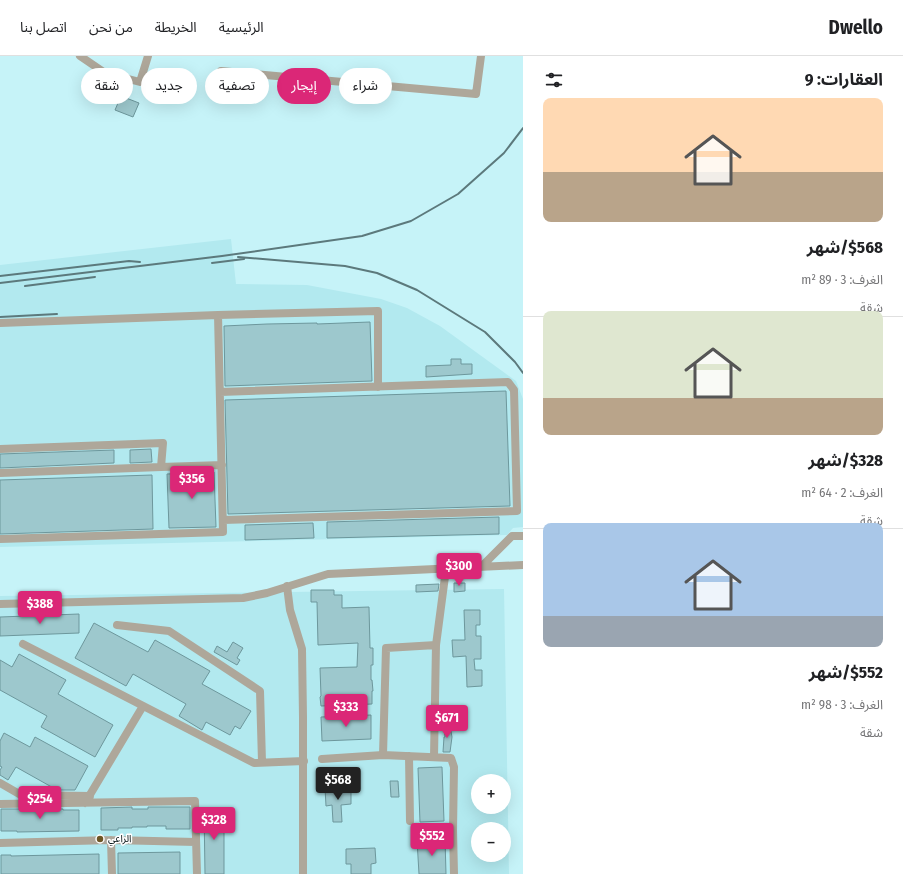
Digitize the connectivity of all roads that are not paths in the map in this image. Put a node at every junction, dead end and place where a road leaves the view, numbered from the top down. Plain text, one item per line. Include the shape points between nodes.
1 (80, 56) edge
2 (148, 56) edge
3 (481, 56) edge
4 (269, 75) edge
5 (218, 315) junction
6 (0, 323) edge
7 (378, 387) junction
8 (220, 392) junction
9 (0, 449) edge
10 (222, 465) junction
11 (162, 467) junction
12 (0, 473) edge
13 (223, 520) junction
14 (523, 536) edge
15 (0, 540) edge
16 (523, 565) edge
17 (481, 567) junction
18 (446, 569) junction
19 (287, 586) junction
20 (0, 604) edge
21 (118, 625) dead end
22 (23, 644) dead end
23 (436, 645) junction
24 (143, 706) junction
25 (383, 755) junction
26 (409, 756) junction
27 (434, 757) junction
28 (322, 759) dead end
29 (304, 761) junction
30 (262, 762) junction
31 (0, 783) edge
32 (87, 799) junction
33 (0, 804) edge
34 (410, 822) dead end
35 (111, 840) junction
36 (196, 842) junction
37 (0, 843) edge
38 (112, 874) edge
39 (197, 874) edge
40 (304, 874) edge
41 (454, 874) edge

1 - 2 street via 105,73 140,82
3 - 4 street via 476,94
5 - 6 street
5 - 7 street via 378,311
5 - 8 street
7 - 8 street
7 - 13 street via 508,382 514,390 517,511
8 - 10 street
9 - 11 street via 163,443
10 - 11 street
10 - 13 street
11 - 12 street
13 - 15 street via 223,532
14 - 17 street via 512,536
16 - 17 street
17 - 18 street
18 - 19 street via 328,574
18 - 23 street
19 - 20 street via 243,598
19 - 29 street via 290,610 302,650
21 - 30 street via 169,631 260,691
22 - 24 street
23 - 25 street via 386,648
23 - 27 street
24 - 30 street via 254,763
24 - 32 street
25 - 26 street
25 - 28 street
26 - 27 street
26 - 34 street
27 - 41 street via 451,758 454,767
29 - 30 street
29 - 40 street
31 - 32 street via 21,795
32 - 33 street
32 - 36 street via 195,801
35 - 36 street
35 - 37 street
35 - 38 street
36 - 39 street

